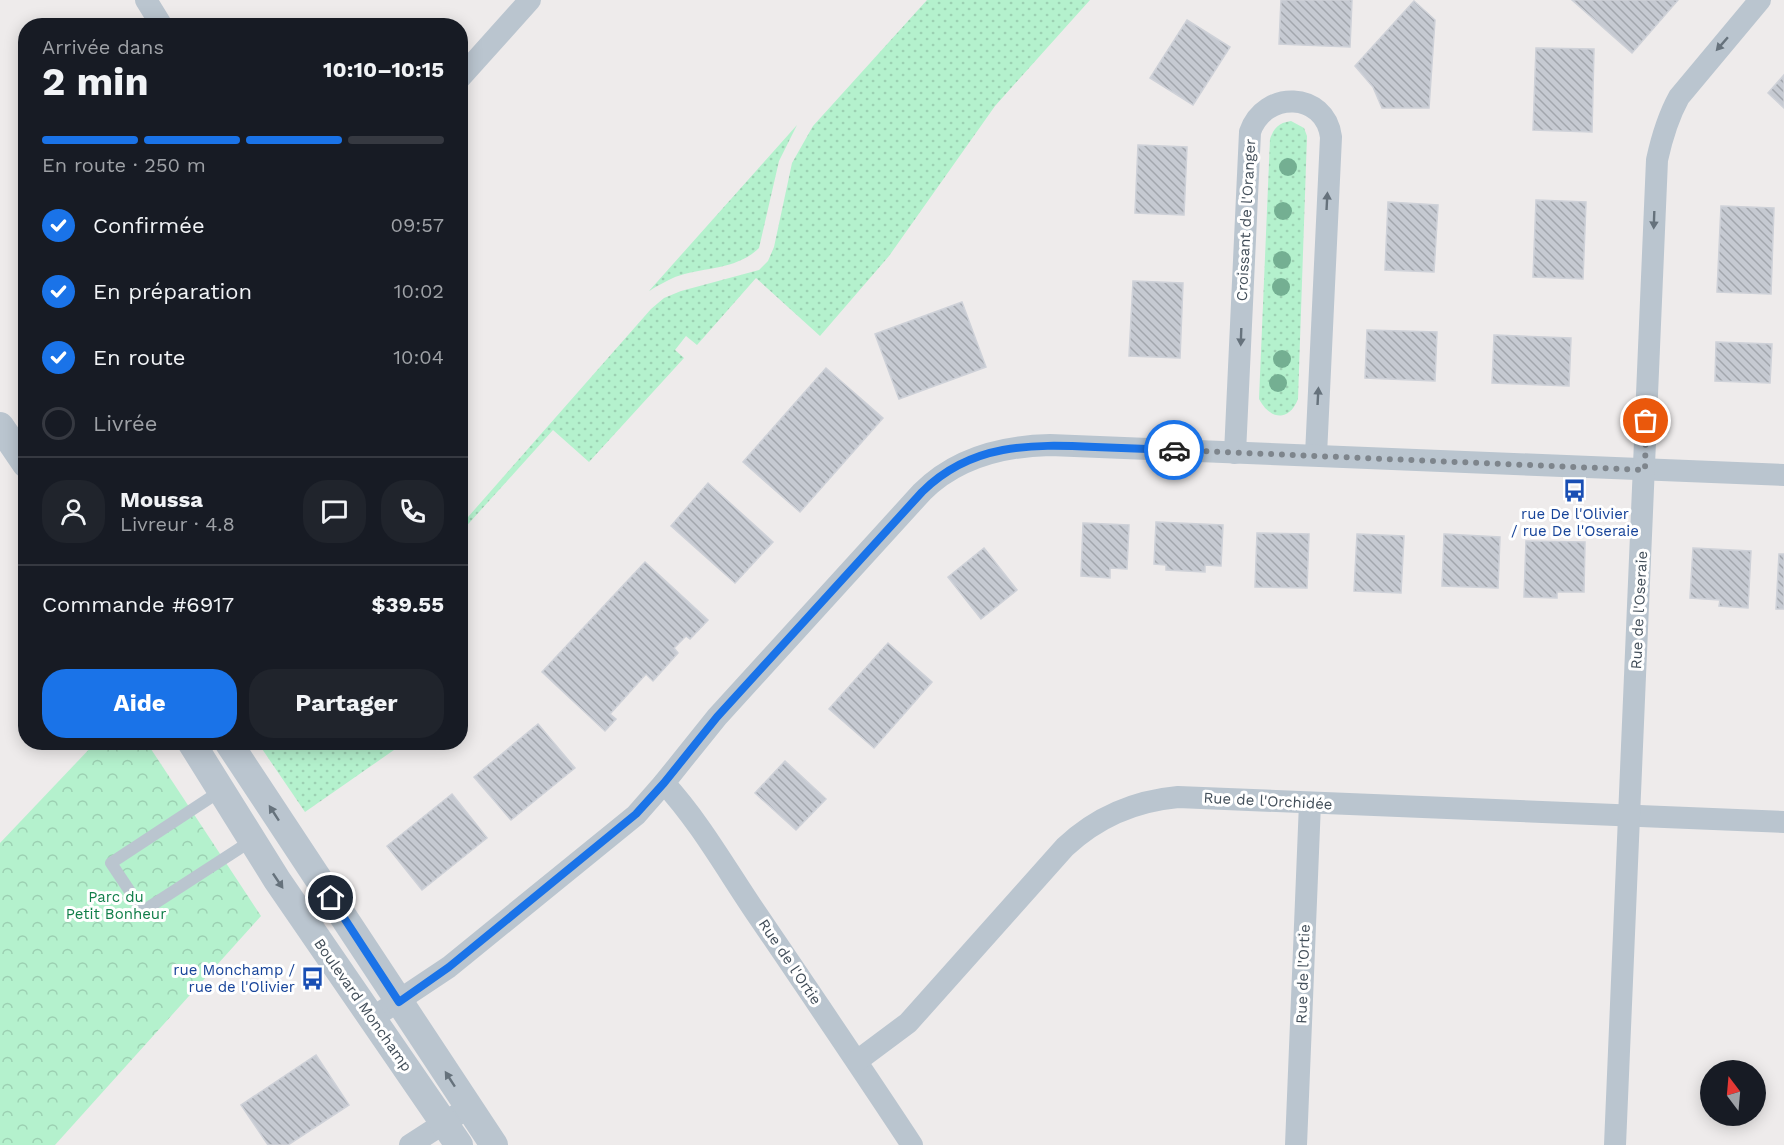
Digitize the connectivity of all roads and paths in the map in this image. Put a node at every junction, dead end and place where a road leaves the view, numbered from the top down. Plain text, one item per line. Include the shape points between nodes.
1 (146, 0) edge
2 (530, 0) edge
3 (1752, 3) edge
4 (157, 18) edge
5 (468, 69) edge
6 (0, 426) edge
7 (18, 452) edge
8 (1235, 453) junction
9 (1316, 455) junction
10 (1645, 470) junction
11 (1784, 476) edge
12 (197, 750) edge
13 (233, 750) edge
14 (664, 783) junction
15 (222, 790) junction
16 (1311, 803) junction
17 (1629, 816) junction
18 (1784, 822) edge
19 (251, 841) junction
20 (399, 1002) junction
21 (372, 1019) junction
22 (857, 1061) junction
23 (469, 1107) junction
24 (452, 1134) edge
25 (410, 1145) edge
26 (494, 1145) edge
27 (912, 1145) edge
28 (1296, 1145) edge
29 (1615, 1145) edge

1 - 4 street
2 - 5 street
3 -> 10 street, Rue de l'Oseraie via 1679,97 1661,138
6 - 7 street
8 - 9 street
9 -> 8 street, Croissant de l'Oranger via 1330,137 1329,126 1321,114 1311,106 1290,101 1260,113 1250,132
8 - 14 street via 1028,445 957,466 918,497 717,717
9 - 10 street
10 - 11 street
10 - 17 street, Rue de l'Oseraie
12 - 15 street, Boulevard Monchamp
20 -> 13 street, Boulevard Monchamp
14 - 20 street via 616,832 449,967
14 - 22 street, Rue de l'Ortie
15 - 19 street, Boulevard Monchamp
15 - 19 lane via 111,863 142,911
16 - 17 street, Rue de l'Orchidée
16 - 22 street, Rue de l'Orchidée via 1178,797 1136,804 1106,817 1065,847 908,1023
16 - 28 street, Rue de l'Ortie
17 - 18 street, Rue de l'Orchidée
17 - 29 street, Rue de l'Oseraie
19 -> 21 street, Boulevard Monchamp
20 - 21 street
23 -> 20 street, Boulevard Monchamp
21 - 24 street, Boulevard Monchamp
22 - 27 street, Rue de l'Ortie
23 - 24 street
23 - 26 street, Boulevard Monchamp
24 - 25 street

